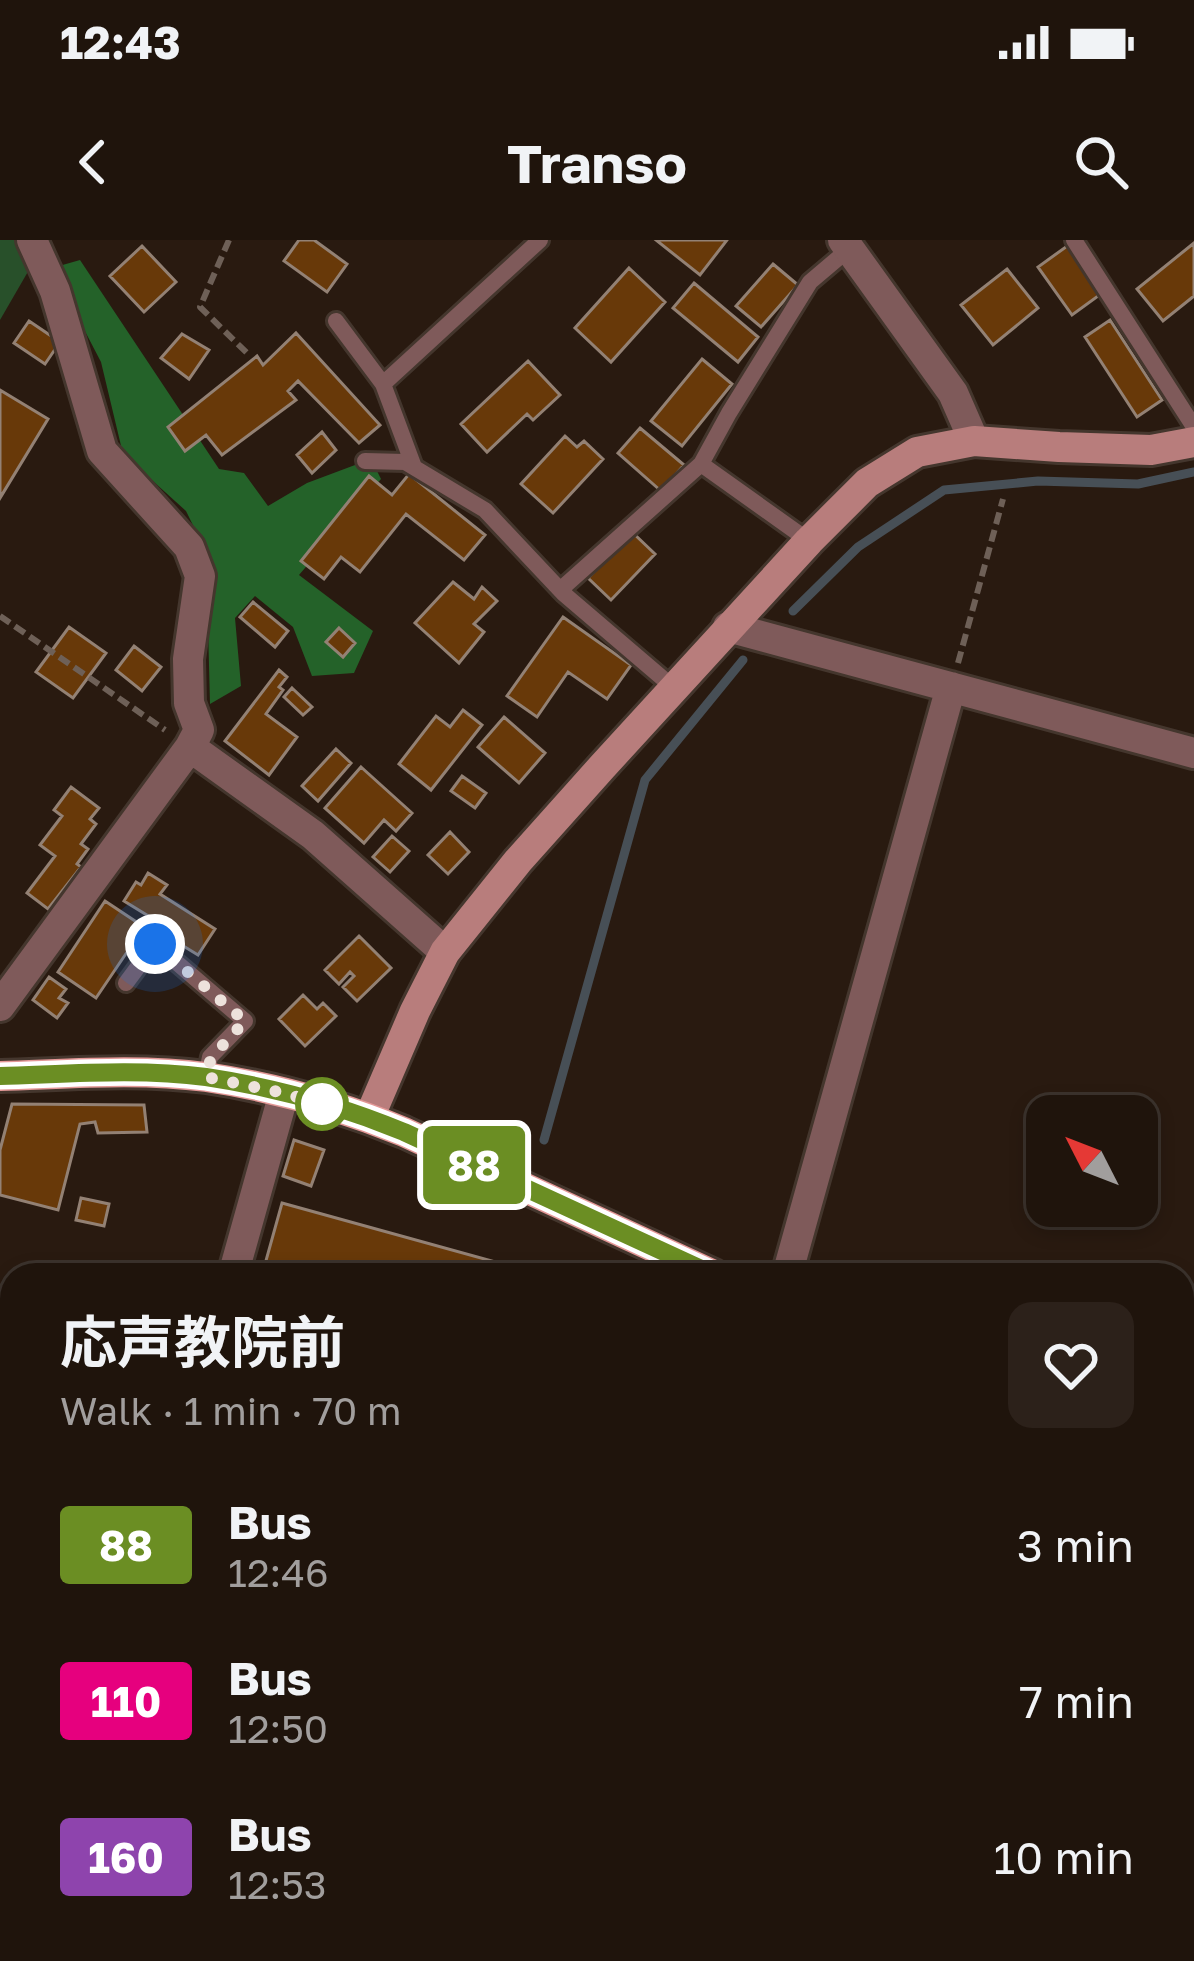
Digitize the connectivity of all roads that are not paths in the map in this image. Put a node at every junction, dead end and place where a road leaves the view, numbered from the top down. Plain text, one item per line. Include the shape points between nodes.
1 (32, 240) edge
2 (540, 240) edge
3 (1074, 240) edge
4 (846, 244) edge
5 (336, 320) dead end
6 (383, 384) junction
7 (1194, 427) edge
8 (974, 441) junction
9 (1194, 442) edge
10 (365, 461) dead end
11 (701, 464) junction
12 (413, 467) junction
13 (809, 541) junction
14 (560, 590) junction
15 (728, 627) junction
16 (951, 687) junction
17 (674, 688) junction
18 (190, 747) junction
19 (1194, 753) edge
20 (445, 952) junction
21 (126, 983) dead end
22 (0, 1006) edge
23 (0, 1076) edge
24 (206, 1077) junction
25 (284, 1093) junction
26 (369, 1118) junction
27 (236, 1263) edge
28 (688, 1263) edge
29 (790, 1263) edge

1 - 18 street via 101,451 189,547 200,576 188,659 199,730
2 - 6 lane
3 - 7 lane
4 - 8 street via 953,393
4 - 11 lane via 810,283
5 - 6 lane
6 - 12 lane
8 - 9 street via 1151,450
8 - 13 street via 917,452 867,483
10 - 12 lane
11 - 13 lane
11 - 14 lane
12 - 14 lane via 484,510
13 - 15 street
14 - 17 lane
15 - 16 street
15 - 17 street
16 - 19 street
16 - 29 street
17 - 20 street
18 - 20 street via 313,835
18 - 22 street
20 - 26 street
21 - 24 lane via 155,944 245,1021 211,1058
23 - 24 main road
24 - 25 main road
25 - 26 main road
25 - 27 street
26 - 28 main road

